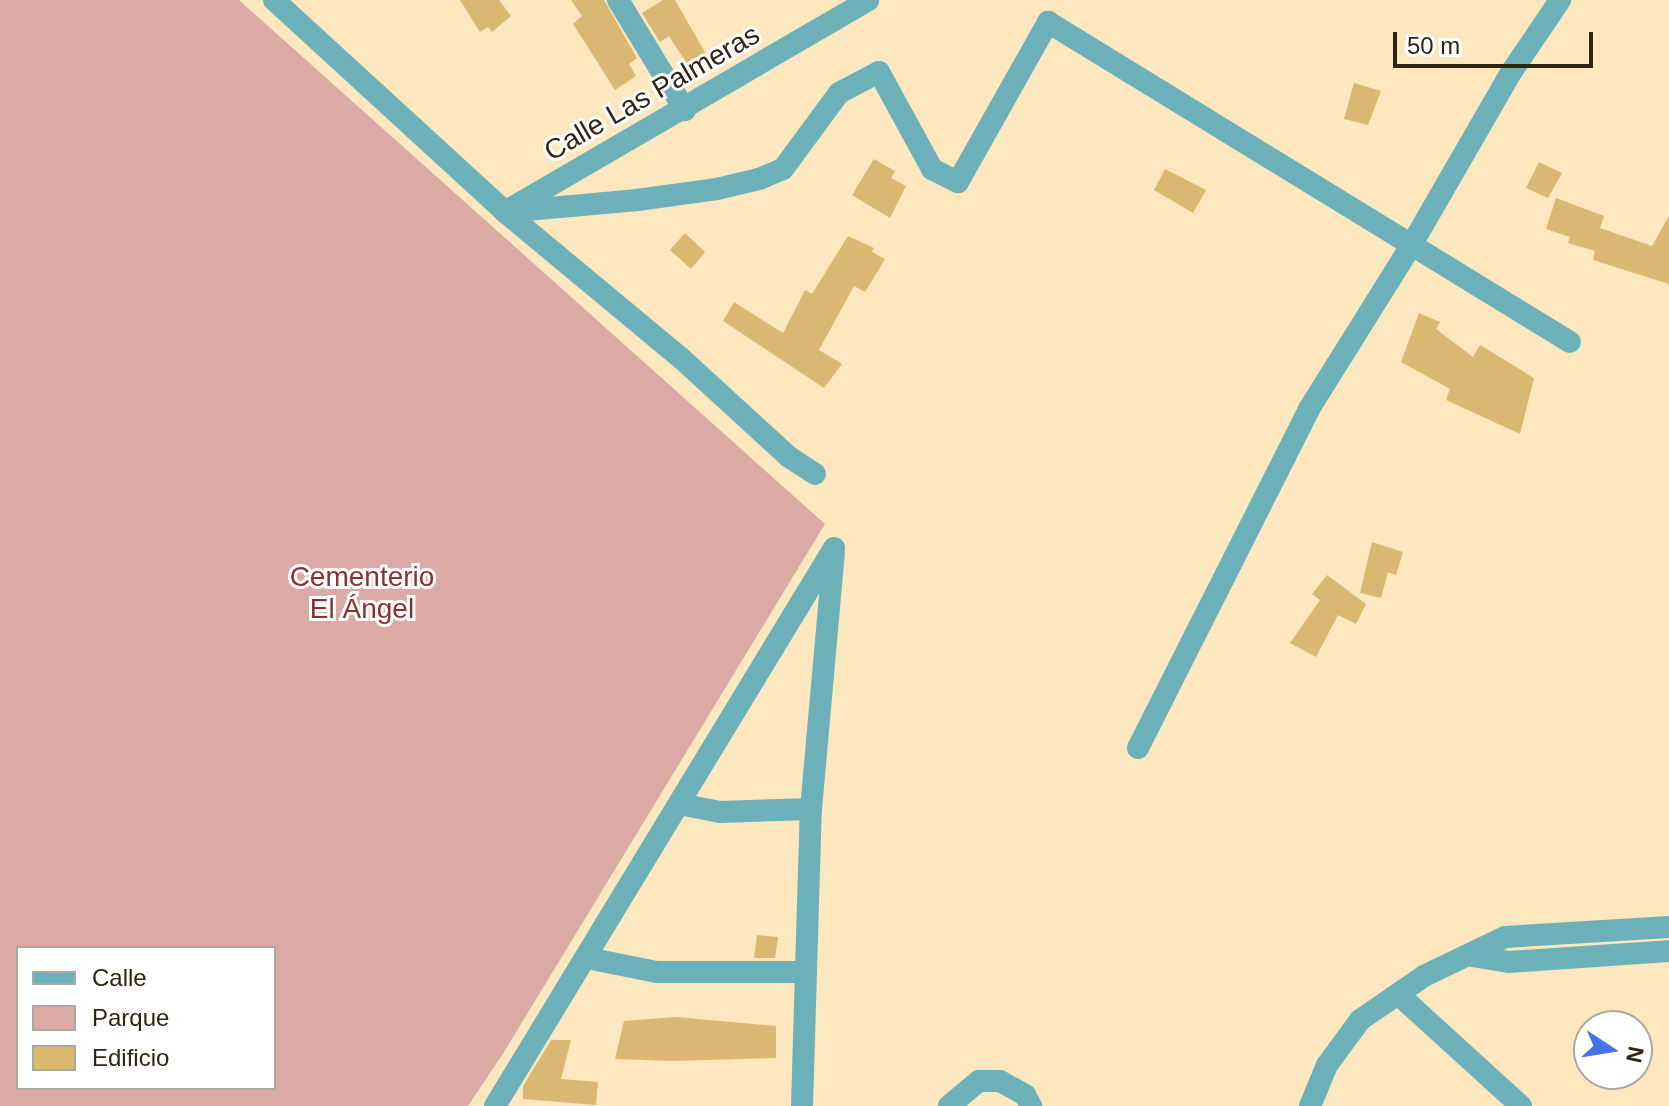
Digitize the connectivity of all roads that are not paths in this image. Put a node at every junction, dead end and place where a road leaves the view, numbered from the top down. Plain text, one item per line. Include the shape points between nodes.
1 (274, 0) edge
2 (618, 0) edge
3 (1560, 0) edge
4 (862, 2) edge
5 (685, 110) junction
6 (505, 212) junction
7 (1412, 244) junction
8 (1570, 342) dead end
9 (815, 474) dead end
10 (1138, 748) dead end
11 (679, 804) junction
12 (811, 809) junction
13 (1669, 927) edge
14 (1669, 951) edge
15 (1472, 956) junction
16 (587, 958) junction
17 (806, 972) junction
18 (1399, 995) junction
19 (495, 1106) edge
20 (802, 1106) edge
21 (949, 1106) edge
22 (1031, 1106) edge
23 (1310, 1106) edge
24 (1521, 1106) edge

1 - 6 street
2 - 5 street
3 - 7 street via 1512,71
4 - 5 street, Calle Las Palmeras
5 - 6 street, Calle Las Palmeras
6 - 7 street via 637,200 759,179 783,169 839,93 879,72 932,169 958,182 1048,22
6 - 9 street
7 - 8 street
7 - 10 street via 1309,409
11 - 12 street via 720,812
11 - 12 street via 834,548
11 - 16 street
12 - 17 street
13 - 15 street via 1505,937
14 - 15 street via 1509,962
15 - 18 street via 1424,976
16 - 17 street via 657,972
16 - 19 street
17 - 20 street
18 - 23 street via 1360,1020 1327,1065
18 - 24 street
21 - 22 street via 979,1081 1000,1081 1025,1095

